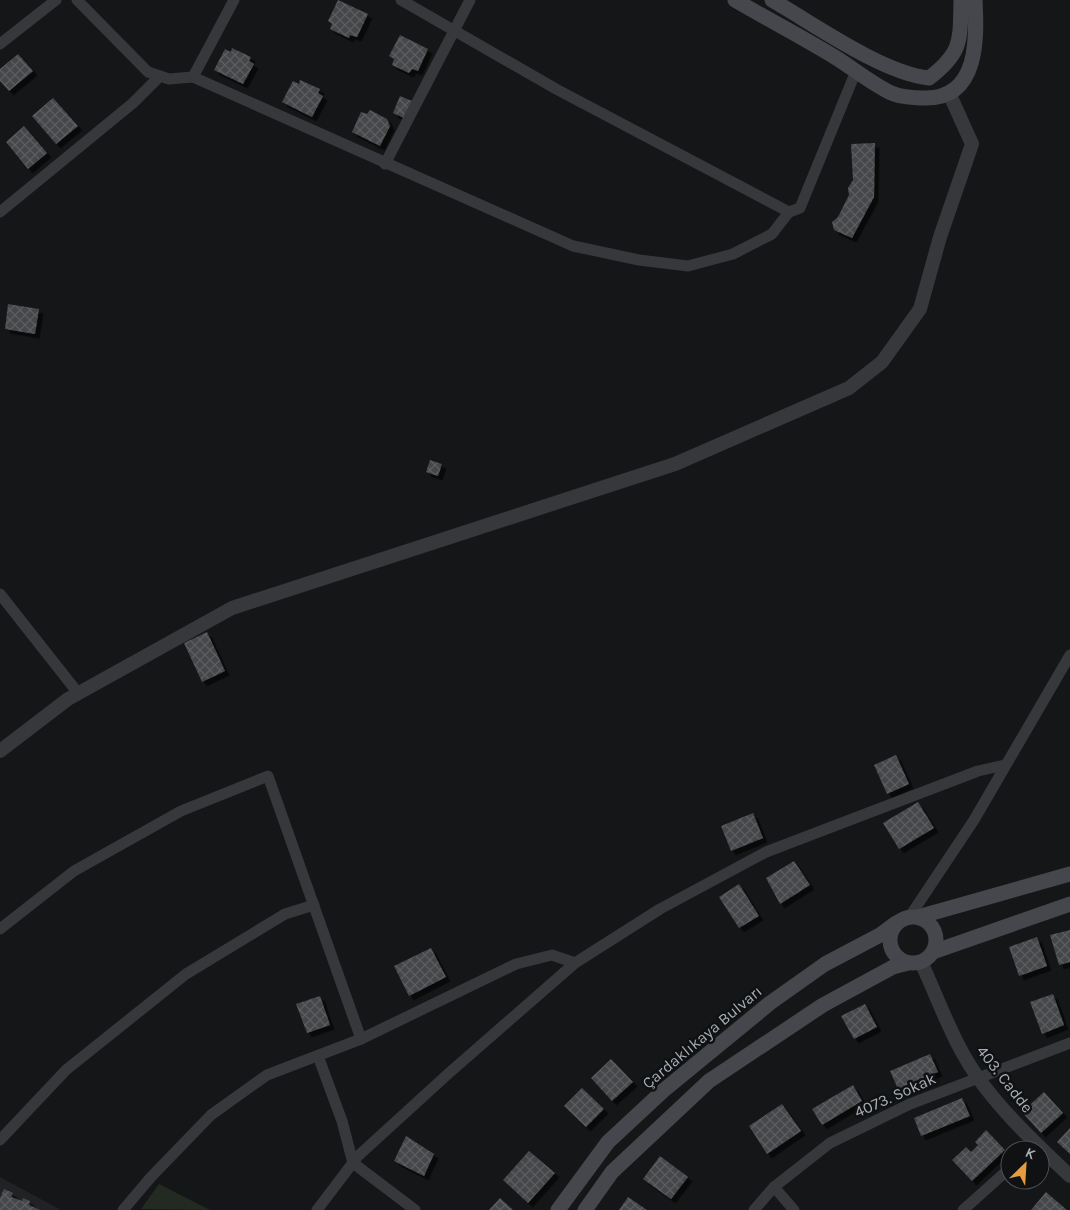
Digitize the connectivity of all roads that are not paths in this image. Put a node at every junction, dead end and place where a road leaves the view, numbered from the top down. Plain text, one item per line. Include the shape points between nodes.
1 (56, 0) edge
2 (76, 0) edge
3 (234, 0) edge
4 (401, 0) edge
5 (470, 0) edge
6 (735, 0) edge
7 (772, 0) edge
8 (961, 0) edge
9 (975, 0) edge
10 (454, 30) junction
11 (0, 44) edge
12 (856, 71) junction
13 (160, 76) junction
14 (193, 77) junction
15 (949, 93) junction
16 (386, 164) junction
17 (0, 212) edge
18 (789, 212) junction
19 (0, 594) edge
20 (1070, 655) edge
21 (78, 693) junction
22 (0, 751) edge
23 (1005, 765) junction
24 (1070, 874) edge
25 (1070, 904) edge
26 (314, 905) junction
27 (914, 917) junction
28 (896, 923) junction
29 (0, 929) edge
30 (933, 952) junction
31 (914, 962) junction
32 (575, 963) junction
33 (361, 1039) junction
34 (1070, 1043) edge
35 (318, 1056) junction
36 (978, 1077) junction
37 (0, 1140) edge
38 (1028, 1140) edge
39 (1050, 1160) edge
40 (353, 1163) junction
41 (1070, 1176) edge
42 (1000, 1177) edge
43 (774, 1187) junction
44 (123, 1210) edge
45 (316, 1210) edge
46 (415, 1210) edge
47 (558, 1210) edge
48 (584, 1210) edge
49 (754, 1210) edge
50 (794, 1210) edge
51 (963, 1210) edge

1 - 11 street
2 - 13 street via 148,72
3 - 14 street
4 - 10 street
5 - 10 street
6 - 12 main road
7 - 8 main road via 878,61 912,76 929,78 954,54 960,40
9 - 15 main road via 977,41 972,63 964,79
10 - 16 street
10 - 18 street via 556,89
12 - 15 main road via 890,93 916,98 937,98
12 - 18 street via 800,208
13 - 14 street via 169,79
13 - 17 street via 133,103
14 - 16 street
15 - 21 street via 972,144 920,310 882,362 849,388 675,464 232,608
16 - 18 street via 573,246 688,266 733,254 772,234
19 - 21 street
20 - 23 street
21 - 22 street
23 - 27 street
23 - 32 street via 978,771 766,852 660,909
24 - 27 main road
25 - 30 main road
26 - 29 street via 268,776 181,811 74,871
26 - 33 street
26 - 37 street via 285,914 186,974 66,1070
27 - 28 main road
27 - 30 main road via 931,924 935,931
28 - 31 main road via 890,944 897,957
28 - 47 main road, Çardaklıkaya Bulvarı via 825,964 770,1003 686,1072 608,1142
30 - 31 main road
31 - 36 street, 403. Cadde
31 - 48 main road via 892,967 823,1005 709,1081 612,1172
32 - 33 street via 552,955 516,964
32 - 40 street via 449,1073
33 - 35 street
34 - 36 street, 4073. Sokak
35 - 40 street via 342,1120
35 - 44 street via 267,1075 211,1115
36 - 38 street, 403. Cadde
36 - 43 street, 4073. Sokak via 910,1104 830,1143
39 - 41 street, 403. Cadde
40 - 45 street
40 - 46 street
42 - 51 street
43 - 49 street, 4073. Sokak
43 - 50 street

